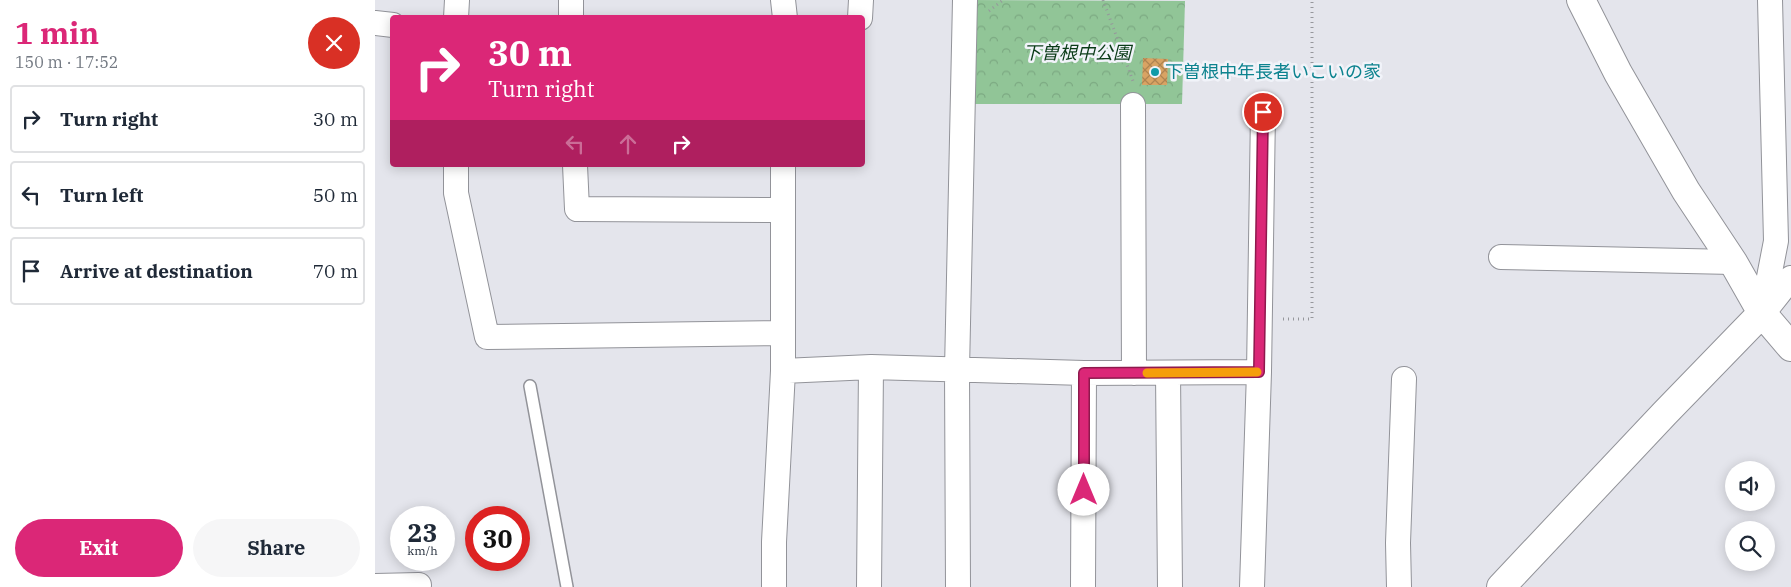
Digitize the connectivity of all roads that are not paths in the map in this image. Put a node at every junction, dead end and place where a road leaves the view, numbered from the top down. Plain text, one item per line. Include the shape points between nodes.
1 (457, 0) edge
2 (571, 0) edge
3 (783, 0) edge
4 (861, 0) edge
5 (965, 0) edge
6 (1581, 0) edge
7 (1770, 0) edge
8 (456, 15) edge
9 (571, 15) edge
10 (785, 15) edge
11 (860, 15) edge
12 (375, 24) edge
13 (390, 25) edge
14 (1133, 105) road end
15 (1263, 112) dead end
16 (456, 167) edge
17 (575, 167) edge
18 (783, 167) edge
19 (782, 210) junction
20 (1501, 257) dead end
21 (1733, 262) junction
22 (1791, 278) edge
23 (1762, 313) junction
24 (783, 333) junction
25 (1791, 347) edge
26 (871, 367) junction
27 (957, 370) junction
28 (783, 371) junction
29 (1259, 372) junction
30 (1084, 373) junction
31 (1134, 373) junction
32 (1168, 373) junction
33 (1404, 379) dead end
34 (530, 386) dead end
35 (419, 585) dead end
36 (375, 586) edge
37 (567, 587) edge
38 (774, 587) edge
39 (869, 587) edge
40 (958, 587) edge
41 (1083, 587) edge
42 (1170, 587) edge
43 (1252, 587) edge
44 (1399, 587) edge
45 (1501, 587) edge

1 - 8 street
2 - 9 street
3 - 10 street
4 - 11 street
5 - 27 street
6 - 21 street via 1618,73 1681,183
7 - 23 street via 1775,241
12 - 13 street
14 - 31 street
15 - 29 street
16 - 24 street via 456,193 487,337
17 - 19 street via 577,210
18 - 19 street
19 - 24 street
20 - 21 street
21 - 23 street
22 - 23 street
23 - 25 street
23 - 45 street
24 - 28 street
26 - 27 street
26 - 28 street
26 - 39 street
27 - 30 street
27 - 40 street
28 - 38 street
29 - 32 street
29 - 43 street
30 - 31 street
30 - 41 street
31 - 32 street
32 - 42 street
33 - 44 street
34 - 37 lane
35 - 36 street

